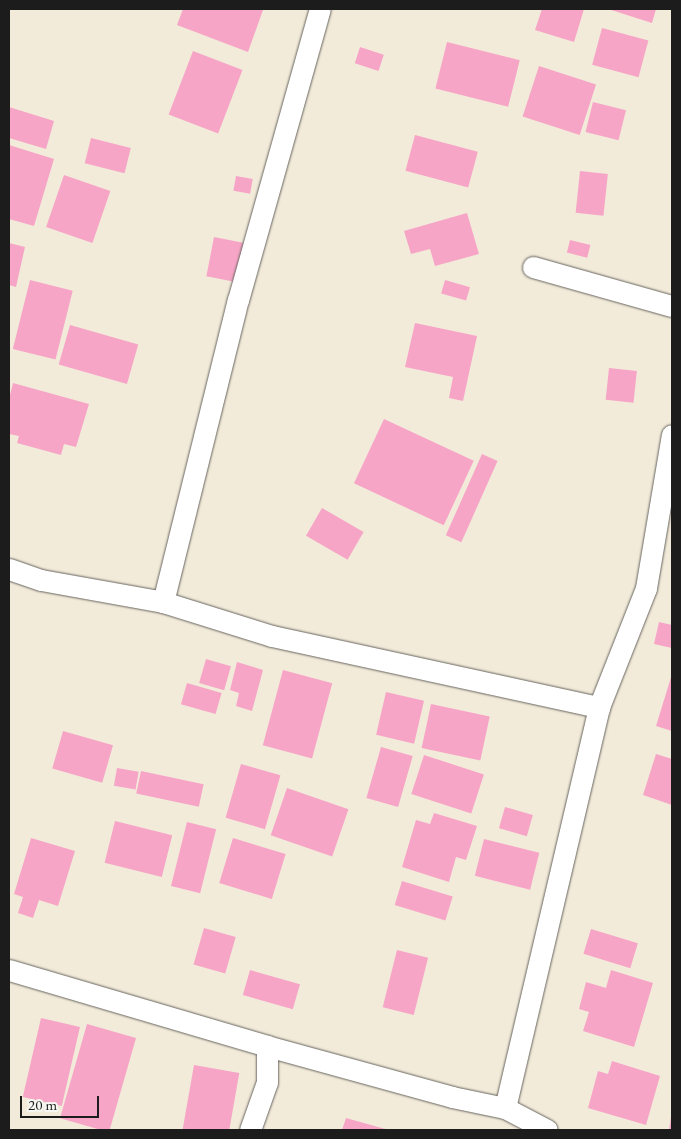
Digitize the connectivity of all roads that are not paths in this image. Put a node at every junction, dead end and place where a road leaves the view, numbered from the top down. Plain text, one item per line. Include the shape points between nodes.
1 (320, 9) edge
2 (533, 267) dead end
3 (672, 306) edge
4 (672, 435) edge
5 (9, 569) edge
6 (163, 602) junction
7 (599, 707) junction
8 (9, 970) edge
9 (268, 1046) junction
10 (505, 1108) junction
11 (250, 1130) edge
12 (545, 1130) edge

1 - 6 street via 238,300
2 - 3 street
4 - 7 street via 646,588
5 - 6 street via 41,580
6 - 7 street via 272,636
7 - 10 street
8 - 9 street
9 - 10 street via 452,1097
9 - 11 street via 267,1082
10 - 12 street

